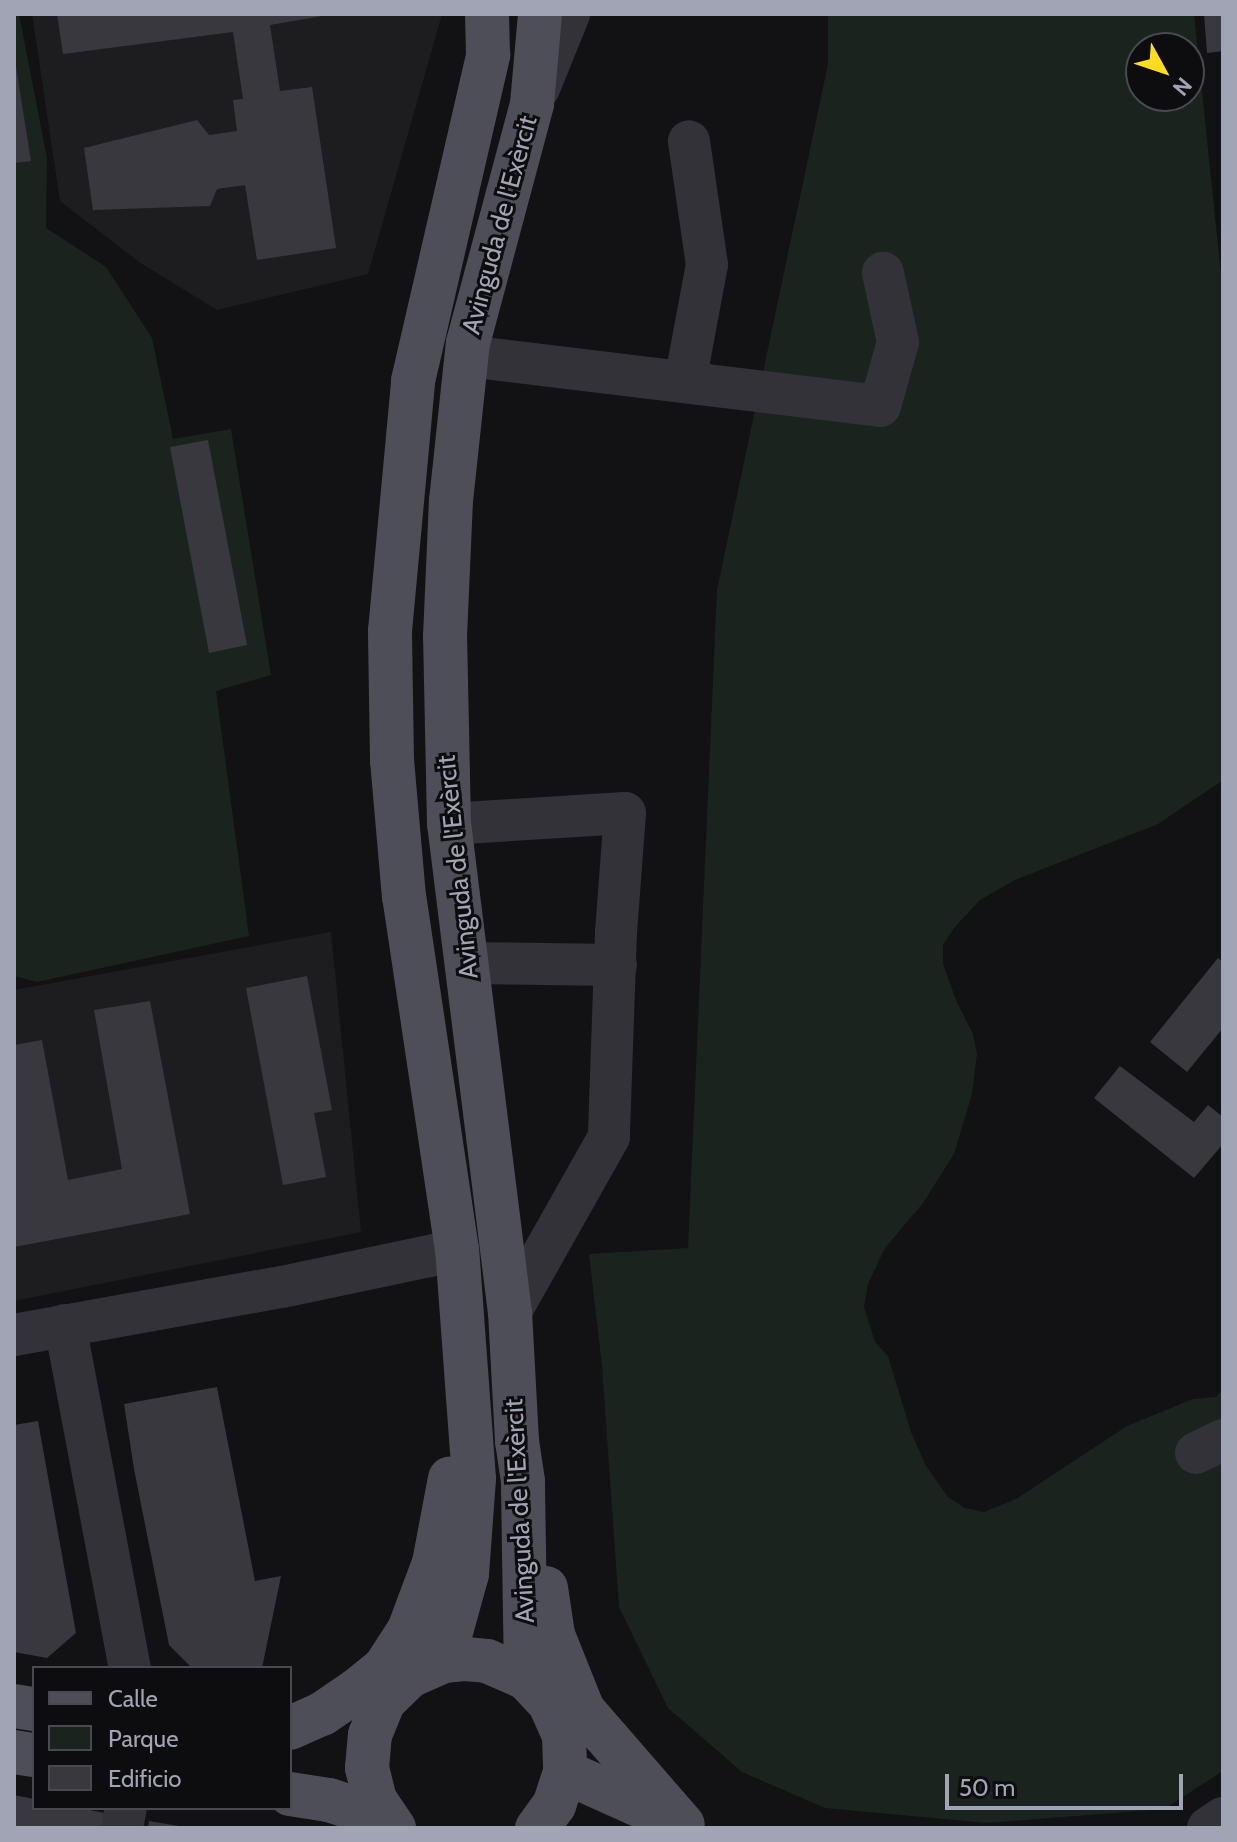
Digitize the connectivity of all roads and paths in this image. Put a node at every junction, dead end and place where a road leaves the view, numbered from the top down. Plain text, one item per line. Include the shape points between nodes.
1 (487, 14) edge
2 (540, 14) edge
3 (569, 14) edge
4 (532, 104) junction
5 (689, 141) dead end
6 (883, 273) dead end
7 (467, 356) junction
8 (685, 382) junction
9 (449, 824) junction
10 (467, 963) junction
11 (616, 965) junction
12 (457, 1250) junction
13 (510, 1313) junction
14 (65, 1325) junction
15 (14, 1335) edge
16 (466, 1397) junction
17 (523, 1481) junction
18 (443, 1661) junction
19 (130, 1666) edge
20 (526, 1678) junction
21 (292, 1727) edge
22 (370, 1735) junction
23 (292, 1746) edge
24 (565, 1772) junction
25 (292, 1794) edge
26 (1223, 1818) edge
27 (693, 1826) edge
28 (394, 1828) edge
29 (537, 1828) edge
30 (1208, 1828) edge

1 - 12 main road, Avinguda de l'Exèrcit via 485,69 413,381 390,631 392,761 404,897
2 - 4 main road, Avinguda de l'Exèrcit
3 - 4 street
4 - 7 main road, Avinguda de l'Exèrcit
5 - 8 street via 707,265
6 - 8 street via 898,342 880,406
7 - 8 street
7 - 9 main road, Avinguda de l'Exèrcit via 451,501 445,637
9 - 10 main road, Avinguda de l'Exèrcit
9 - 11 street via 625,813
10 - 11 street
10 - 13 main road, Avinguda de l'Exèrcit
11 - 13 street via 609,1137
12 - 14 street
12 - 16 main road, Avinguda de l'Exèrcit
13 - 17 main road, Avinguda de l'Exèrcit
14 - 15 street
14 - 19 street
16 - 18 main road, Avinguda de l'Exèrcit via 474,1479 467,1574
16 - 21 main road via 434,1563 409,1630 385,1667 322,1714
17 - 20 main road, Avinguda de l'Exèrcit
17 - 27 main road via 540,1521 553,1635 583,1710
18 - 20 main road via 487,1661
18 - 22 main road via 410,1676 384,1701
20 - 24 main road via 550,1704 564,1736
22 - 23 main road via 310,1748
22 - 28 main road via 369,1779 375,1800
24 - 27 main road
24 - 29 main road via 554,1805
25 - 28 main road via 367,1812
26 - 30 street

